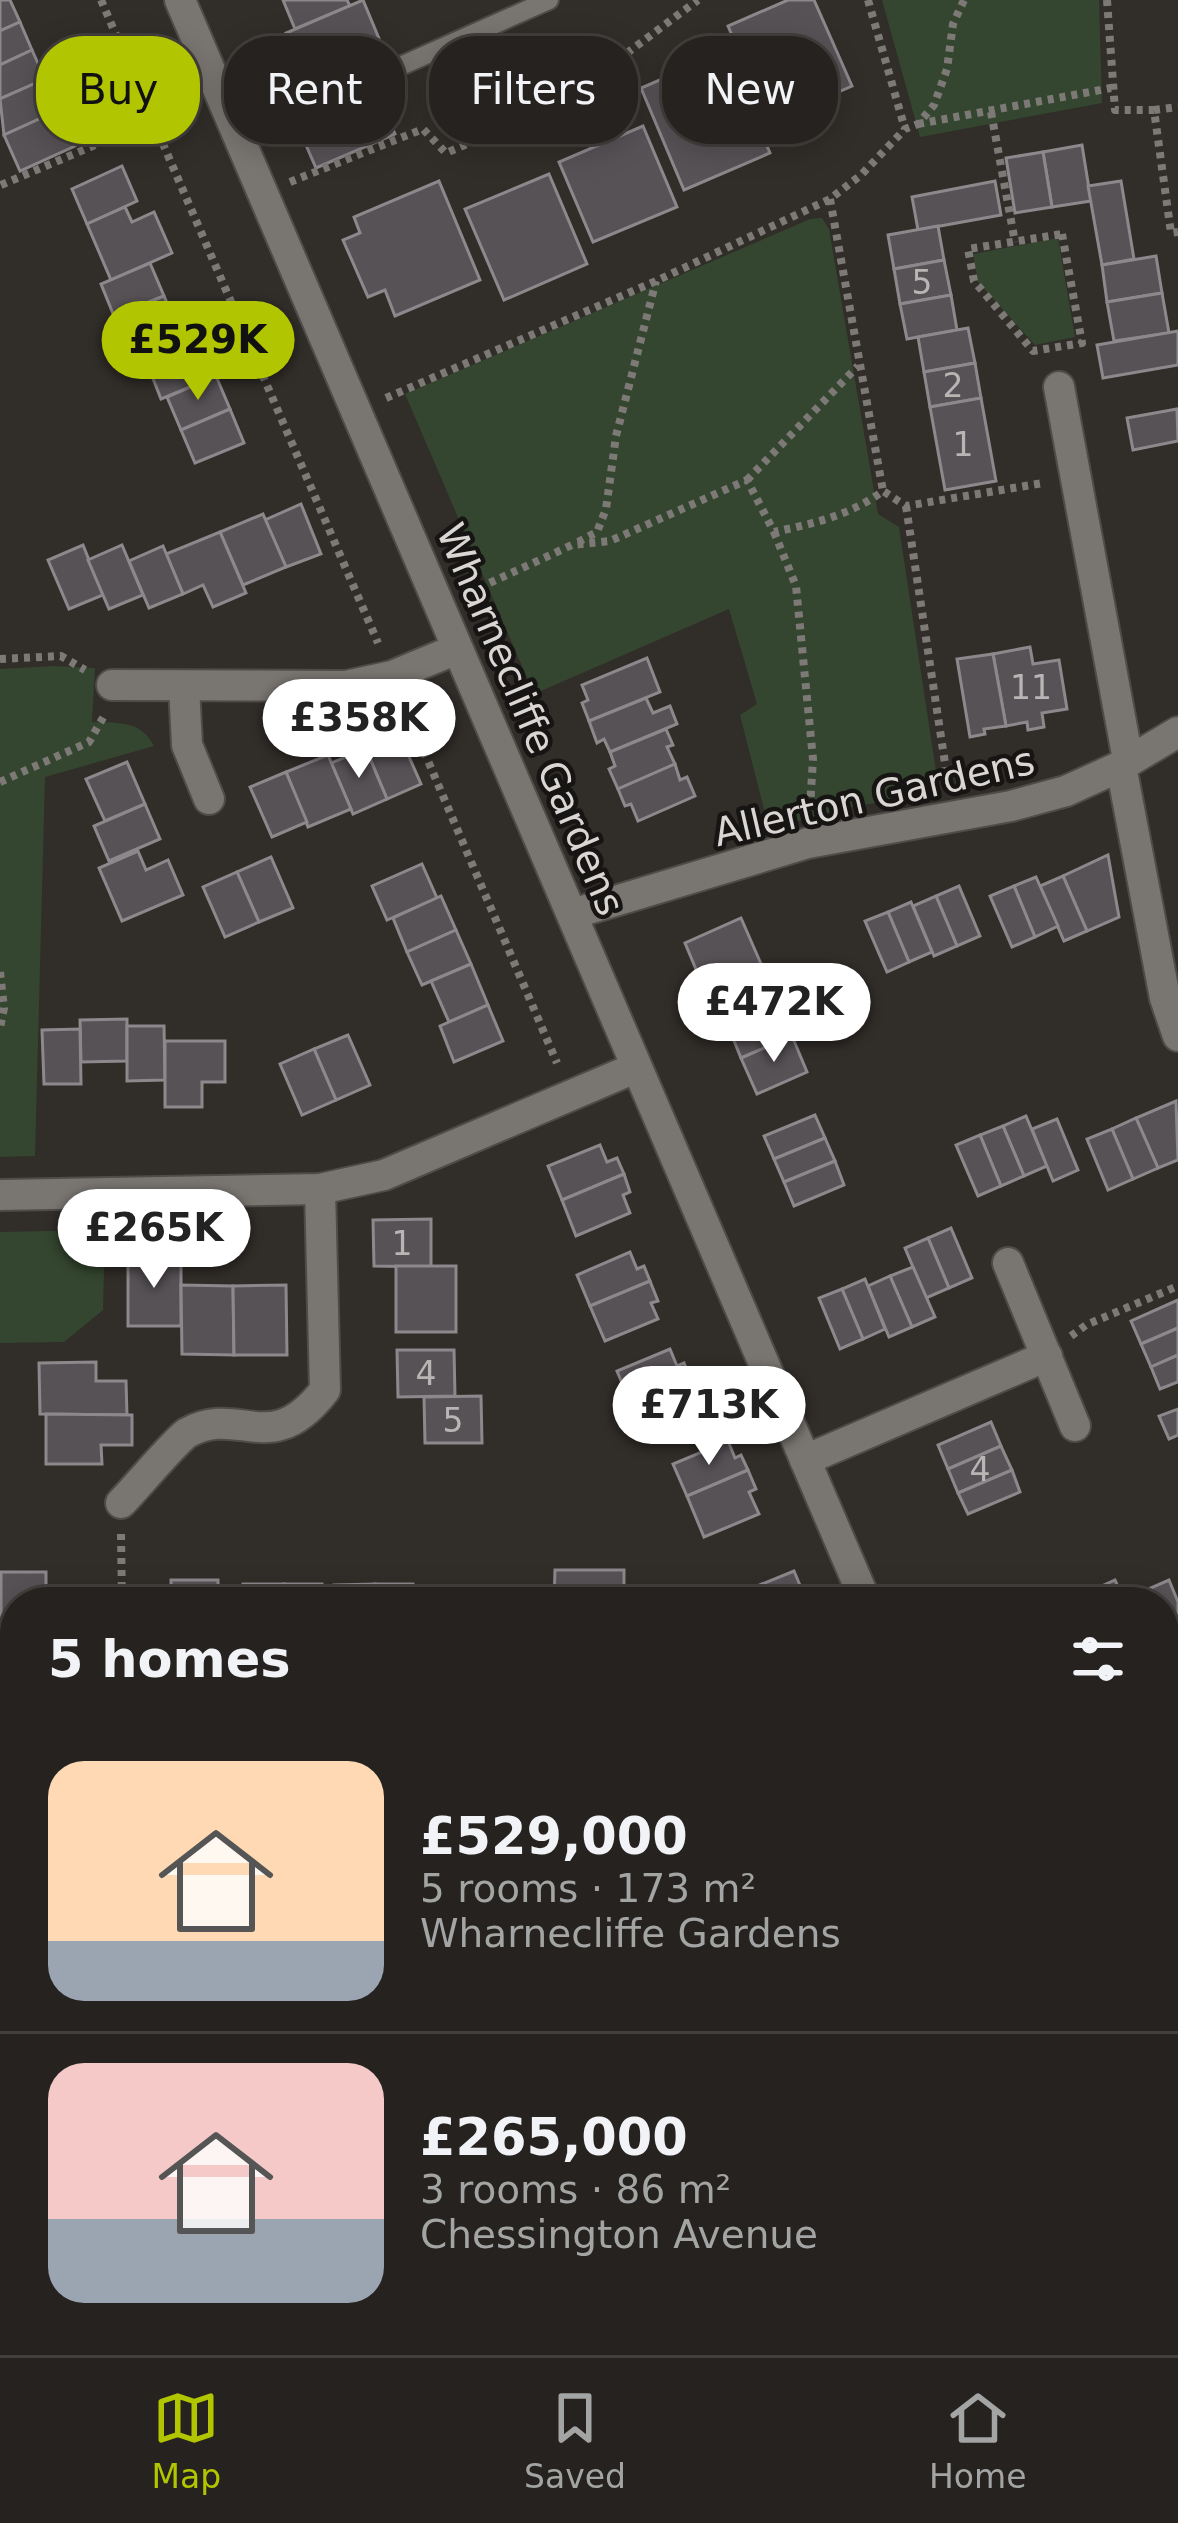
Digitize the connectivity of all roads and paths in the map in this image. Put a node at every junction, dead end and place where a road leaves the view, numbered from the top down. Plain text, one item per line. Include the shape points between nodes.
1 (101, 0) edge
2 (180, 0) edge
3 (549, 0) edge
4 (698, 0) edge
5 (868, 0) edge
6 (964, 0) edge
7 (1107, 0) edge
8 (116, 36) edge
9 (405, 64) edge
10 (1111, 88) junction
11 (219, 92) junction
12 (200, 100) edge
13 (224, 104) edge
14 (1178, 107) edge
15 (1154, 110) junction
16 (992, 112) junction
17 (918, 124) junction
18 (905, 129) junction
19 (98, 144) edge
20 (163, 144) edge
21 (242, 144) edge
22 (0, 185) edge
23 (263, 193) junction
24 (830, 199) junction
25 (1178, 232) edge
26 (1015, 242) junction
27 (656, 281) junction
28 (859, 366) junction
29 (1059, 387) dead end
30 (358, 411) junction
31 (1076, 478) junction
32 (747, 480) junction
33 (883, 491) junction
34 (906, 506) junction
35 (774, 532) junction
36 (572, 545) junction
37 (439, 606) junction
38 (457, 649) junction
39 (0, 659) edge
40 (392, 676) junction
41 (112, 685) junction
42 (184, 686) junction
43 (1178, 732) edge
44 (1125, 763) junction
45 (0, 782) edge
46 (208, 799) dead end
47 (953, 816) junction
48 (808, 843) junction
49 (572, 914) junction
50 (0, 972) edge
51 (0, 1028) edge
52 (1178, 1036) edge
53 (635, 1068) junction
54 (571, 1094) junction
55 (320, 1189) junction
56 (0, 1195) edge
57 (1008, 1263) dead end
58 (1178, 1286) edge
59 (1047, 1356) junction
60 (1075, 1426) dead end
61 (805, 1460) junction
62 (121, 1502) joint
63 (122, 1587) edge
64 (860, 1587) edge

1 - 8 path
2 - 11 street, Wharnecliffe Gardens
3 - 9 lane
4 - 23 path via 532,116 446,153 423,128
5 - 18 path
6 - 17 path via 934,105
7 - 10 path
10 - 15 path via 1115,110
10 - 16 path
11 - 12 path
11 - 13 street, Wharnecliffe Gardens
14 - 15 path
15 - 25 path via 1171,233
16 - 17 path
16 - 26 path
17 - 18 path
18 - 24 path
19 - 22 path
20 - 40 path
21 - 23 street, Wharnecliffe Gardens
23 - 30 street, Wharnecliffe Gardens
24 - 27 path
24 - 28 path
26 - 26 path via 1062,235 1082,343 1033,351 974,281 968,249
27 - 30 path
27 - 36 path via 616,436 607,509 597,532
28 - 32 path
28 - 33 path
29 - 31 street
30 - 37 street, Wharnecliffe Gardens
31 - 34 path
31 - 44 street
32 - 35 path
32 - 36 path via 610,541
33 - 34 path
33 - 35 path via 865,505
34 - 47 path
35 - 48 path via 796,586 813,759
36 - 37 path
37 - 38 street, Wharnecliffe Gardens
38 - 40 street
38 - 49 street, Wharnecliffe Gardens
39 - 41 path via 61,656
40 - 42 street via 346,686
40 - 54 path
41 - 42 street
41 - 45 path via 89,742
42 - 46 street via 187,745
43 - 44 street, Allerton Gardens
44 - 47 street, Allerton Gardens via 1066,791
44 - 52 street
47 - 48 street, Allerton Gardens
48 - 49 street, Allerton Gardens
49 - 53 street, Wharnecliffe Gardens
50 - 51 path
53 - 54 street
53 - 61 street, Wharnecliffe Gardens
54 - 55 street via 384,1175
55 - 56 street
55 - 62 street via 325,1390 283,1427 207,1426 184,1434
57 - 59 street
58 - 59 path via 1086,1324
59 - 60 street
59 - 61 street
61 - 64 street, Wharnecliffe Gardens
62 - 63 path

